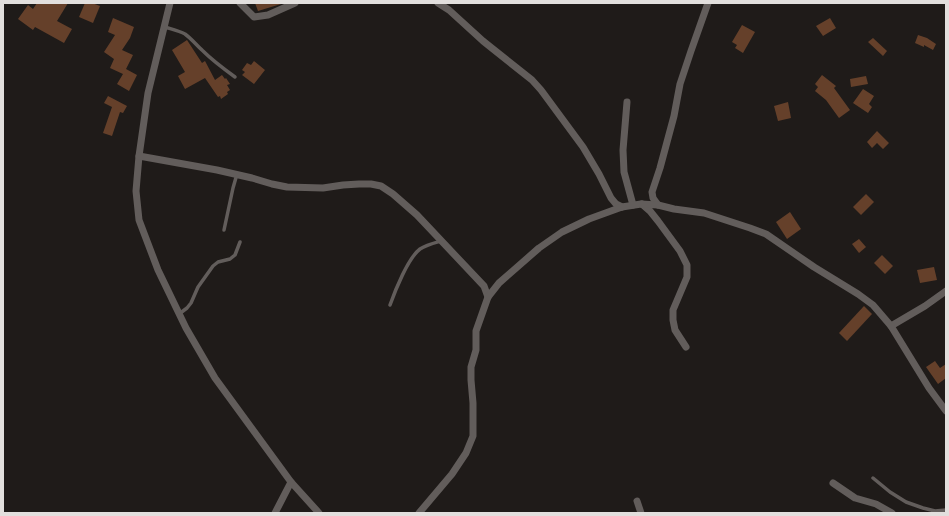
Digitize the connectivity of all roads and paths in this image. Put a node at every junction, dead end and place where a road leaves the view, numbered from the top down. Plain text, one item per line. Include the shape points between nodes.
1 (170, 3) edge
2 (240, 3) edge
3 (294, 3) edge
4 (438, 3) edge
5 (708, 3) edge
6 (163, 27) junction
7 (235, 77) dead end
8 (627, 102) dead end
9 (139, 156) junction
10 (237, 174) junction
11 (642, 204) junction
12 (633, 205) junction
13 (658, 205) junction
14 (622, 207) junction
15 (224, 230) dead end
16 (442, 241) junction
17 (240, 242) dead end
18 (946, 291) edge
19 (488, 296) junction
20 (390, 305) dead end
21 (179, 314) junction
22 (891, 326) junction
23 (686, 347) dead end
24 (946, 411) edge
25 (873, 478) dead end
26 (291, 482) junction
27 (833, 483) dead end
28 (637, 501) dead end
29 (946, 510) edge
30 (275, 513) edge
31 (319, 513) edge
32 (419, 513) edge
33 (641, 513) edge
34 (892, 513) edge

1 - 6 street
2 - 3 street via 254,17 268,15
4 - 14 street via 532,80 583,147 611,198
5 - 13 street via 680,84 674,116 652,192
6 - 7 lane via 190,38
6 - 9 street via 148,93
8 - 12 street via 624,172
9 - 10 street
9 - 21 street via 136,191 139,220 158,270
10 - 15 lane
10 - 16 street via 287,187 323,188 359,184 381,186 417,215
11 - 12 street
11 - 13 street
11 - 23 street via 658,221 687,265 687,277 673,310 675,330
12 - 14 street
13 - 22 street via 704,212 766,234 873,305
14 - 19 street via 562,232 539,248
16 - 19 street via 484,286
16 - 20 lane via 424,247 415,254 399,282
17 - 21 lane via 230,259 213,266 198,287 191,303
18 - 22 street
19 - 32 street via 476,331 476,350 471,367 473,436 466,453 452,474
21 - 26 street via 215,378
22 - 24 street via 928,388
25 - 29 lane via 906,502 935,511
26 - 30 street
26 - 31 street
27 - 34 street via 855,498 876,504
28 - 33 street

